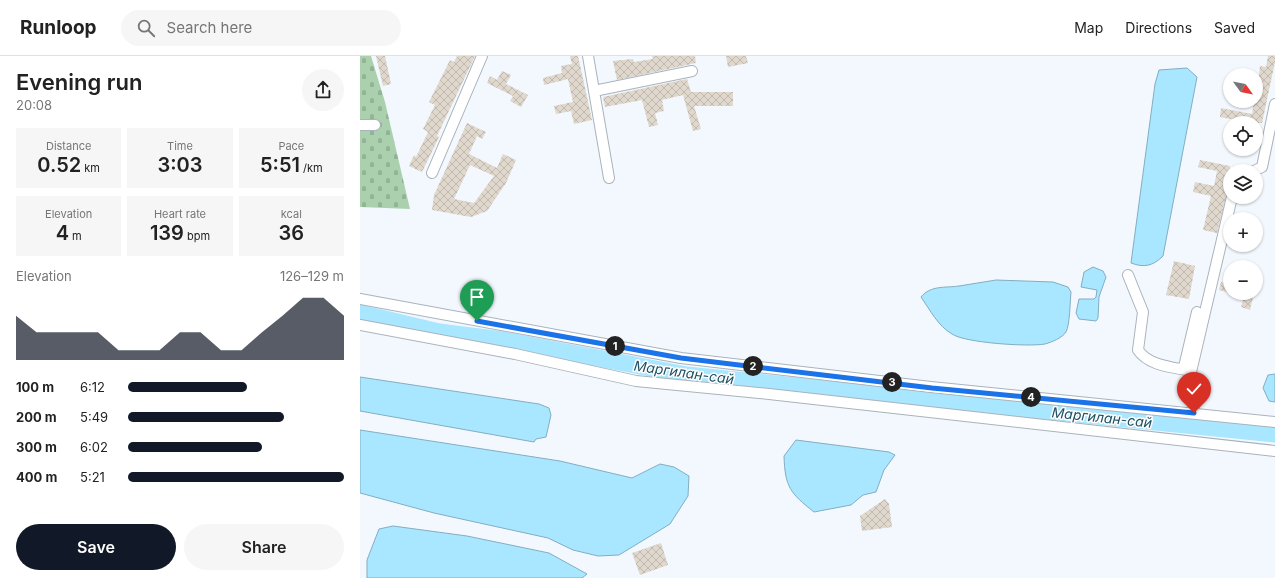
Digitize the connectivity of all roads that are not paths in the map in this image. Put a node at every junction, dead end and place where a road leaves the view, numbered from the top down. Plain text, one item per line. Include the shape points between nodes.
1 (482, 56) edge
2 (588, 56) edge
3 (692, 71) dead end
4 (594, 91) junction
5 (1275, 104) edge
6 (360, 125) edge
7 (375, 125) dead end
8 (1263, 164) edge
9 (432, 173) dead end
10 (609, 178) dead end
11 (1230, 204) edge
12 (1128, 275) dead end
13 (360, 299) edge
14 (1197, 312) dead end
15 (360, 325) edge
16 (1189, 371) junction
17 (1194, 413) junction
18 (1275, 422) edge
19 (1275, 451) edge

1 - 9 lane
2 - 4 lane
3 - 4 lane
4 - 10 lane
5 - 8 lane
6 - 7 lane
11 - 16 lane
12 - 16 lane via 1143,312 1138,350 1160,365
13 - 17 lane via 681,358 932,388
14 - 16 lane via 1184,367
15 - 19 lane via 515,354 636,381
16 - 17 lane
17 - 18 lane

